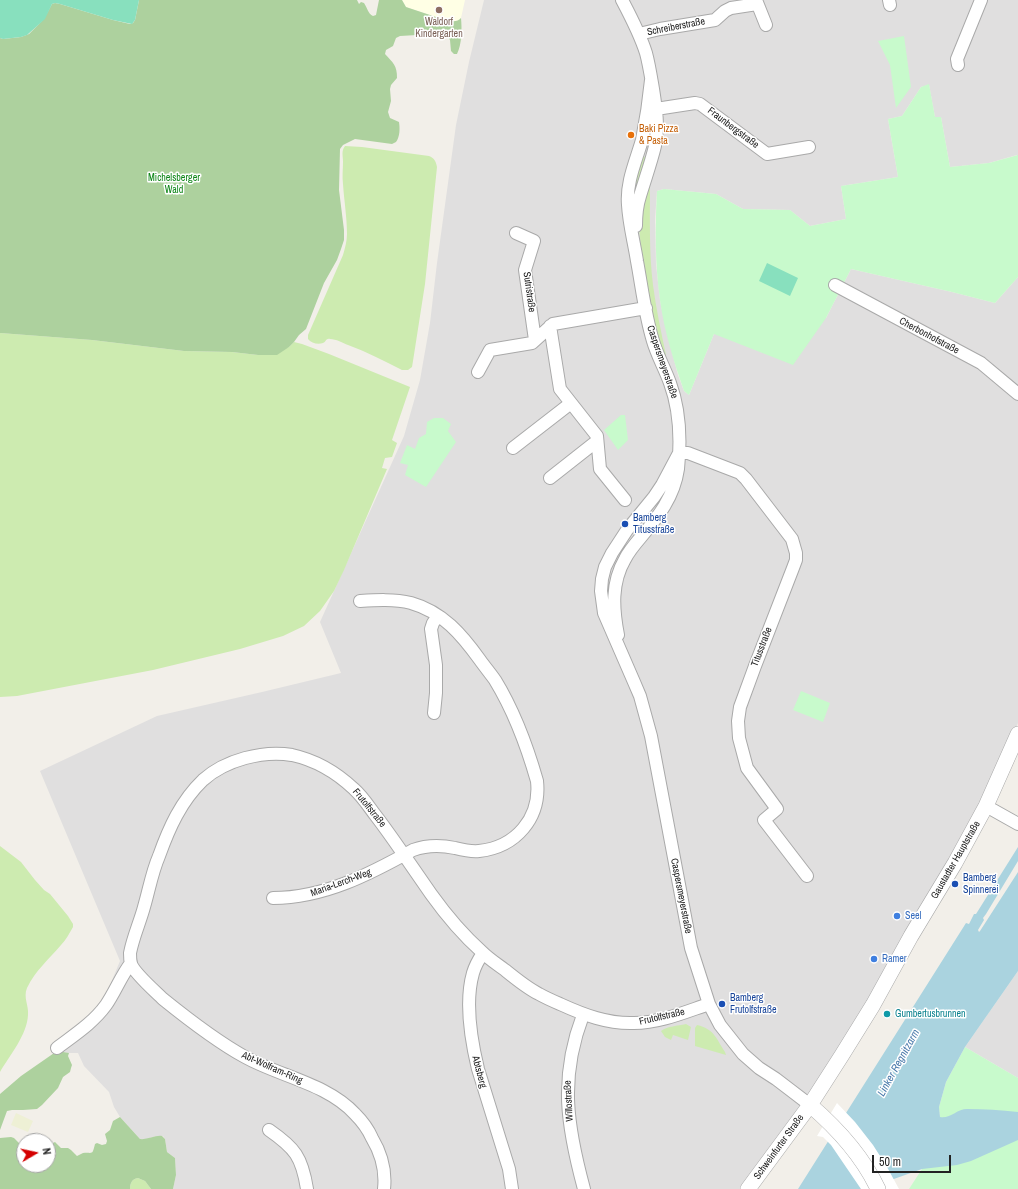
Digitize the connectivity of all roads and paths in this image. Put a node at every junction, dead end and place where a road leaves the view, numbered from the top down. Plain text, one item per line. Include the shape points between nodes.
1 (622, 0) edge
2 (981, 0) edge
3 (757, 2) edge
4 (766, 25) dead end
5 (639, 34) junction
6 (958, 65) dead end
7 (651, 80) junction
8 (656, 108) junction
9 (809, 147) dead end
10 (516, 233) dead end
11 (635, 248) junction
12 (835, 285) dead end
13 (646, 308) junction
14 (550, 326) junction
15 (535, 340) junction
16 (478, 372) dead end
17 (1018, 394) edge
18 (571, 403) junction
19 (597, 441) junction
20 (513, 448) dead end
21 (679, 453) junction
22 (550, 478) dead end
23 (625, 500) dead end
24 (360, 601) dead end
25 (438, 616) junction
26 (434, 713) dead end
27 (1018, 734) edge
28 (986, 806) junction
29 (1018, 824) edge
30 (404, 854) junction
31 (807, 876) dead end
32 (273, 898) dead end
33 (483, 953) junction
34 (131, 963) junction
35 (709, 1004) junction
36 (583, 1014) junction
37 (57, 1048) dead end
38 (810, 1105) junction
39 (269, 1130) dead end
40 (307, 1189) edge
41 (384, 1189) edge
42 (512, 1189) edge
43 (584, 1189) edge
44 (748, 1189) edge
45 (878, 1189) edge

1 - 5 street, Caspersmeyerstraße
2 - 6 street via 957,59
3 - 4 street, Schreiberstraße
3 - 5 street, Schreiberstraße via 731,8 715,20
5 - 7 street, Caspersmeyerstraße
7 - 8 street, Caspersmeyerstraße
7 - 11 street, Caspersmeyerstraße via 641,140 628,191 630,230
8 - 9 street, Fraunbergstraße via 700,104 767,154
8 - 11 street, Caspersmeyerstraße via 657,134 637,209
10 - 15 street, Sutristraße via 534,240 525,270
11 - 13 street, Caspersmeyerstraße
12 - 17 street, Cherbonhofstraße via 981,363
13 - 14 street
13 - 21 street, Caspersmeyerstraße via 654,343 675,397
14 - 15 street
14 - 18 street via 560,389
15 - 16 street via 532,343 490,350
18 - 19 street via 597,436
18 - 20 street
19 - 22 street
19 - 23 street via 600,469
21 - 31 street, Titusstraße via 688,453 740,473 788,533 795,547 796,560 740,707 739,738 747,768 776,809 764,820
21 - 35 street, Caspersmeyerstraße via 678,470 668,500 620,569 615,586 614,610 620,648 640,696 651,736 691,948
24 - 25 street, Maria-Lerch-Weg via 399,601 413,604
25 - 26 street via 431,629 436,665
25 - 30 street, Maria-Lerch-Weg via 461,635 494,679 506,700 531,762 537,781 537,798 533,812 522,831 502,844 479,851 432,845
27 - 28 street, Gaustadter Hauptstraße
28 - 29 street
28 - 38 street, Gaustadter Hauptstraße via 873,1005
30 - 32 street, Maria-Lerch-Weg via 363,876 326,890 296,897
30 - 33 street, Frutolfstraße via 443,911
30 - 34 street, Frutolfstraße via 366,802 341,778 324,767 291,755 269,754 234,761 220,767 204,780 177,813 154,867 131,948
33 - 36 street, Frutolfstraße via 539,994
33 - 42 street, Abtsberg via 473,973 471,986 472,1036 478,1069 509,1169
34 - 37 street, Frutolfstraße via 106,1005 89,1024
34 - 41 street, Abt-Wolfram-Ring via 135,972 162,998 208,1034 246,1058 314,1086 350,1108 377,1146 383,1164
35 - 36 street, Frutolfstraße via 678,1015 640,1023 613,1022
35 - 38 street, Caspersmeyerstraße via 720,1025 743,1054
36 - 43 street, Willostraße via 570,1058 567,1099 572,1138
38 - 44 street, Schweinfurter Straße
38 - 45 street via 855,1150
39 - 40 street via 298,1156

